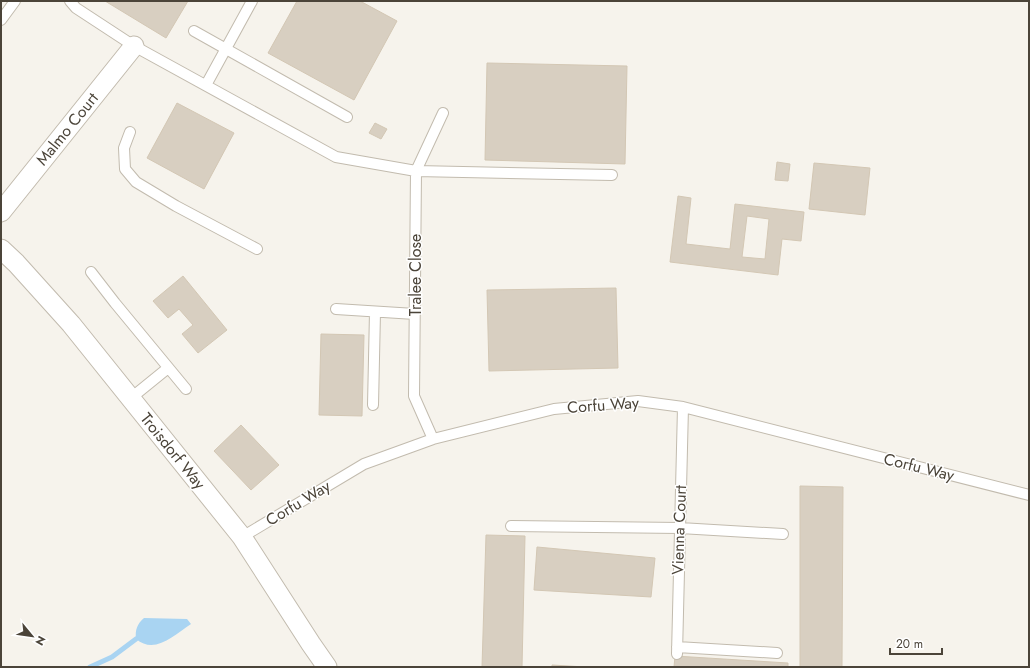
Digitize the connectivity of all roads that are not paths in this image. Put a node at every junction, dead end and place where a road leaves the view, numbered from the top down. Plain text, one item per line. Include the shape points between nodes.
1 (15, 1) edge
2 (70, 1) edge
3 (252, 1) edge
4 (1, 20) edge
5 (194, 31) dead end
6 (134, 46) junction
7 (225, 49) junction
8 (206, 85) junction
9 (443, 113) dead end
10 (347, 117) dead end
11 (130, 132) dead end
12 (416, 171) junction
13 (612, 175) dead end
14 (1, 212) edge
15 (257, 248) dead end
16 (1, 249) edge
17 (90, 272) dead end
18 (336, 309) dead end
19 (375, 312) junction
20 (415, 314) junction
21 (168, 368) junction
22 (186, 389) dead end
23 (131, 398) junction
24 (373, 405) dead end
25 (683, 407) junction
26 (433, 439) junction
27 (1029, 495) edge
28 (511, 526) dead end
29 (680, 528) junction
30 (783, 534) dead end
31 (242, 537) junction
32 (777, 653) dead end
33 (327, 667) edge

1 - 4 lane
2 - 6 lane via 76,8
3 - 7 lane
5 - 7 lane
6 - 8 lane
6 - 14 street, Malmo Court
7 - 8 lane
7 - 10 lane
8 - 12 lane via 336,157
9 - 12 lane, Tralee Close
11 - 15 lane via 124,148 126,169 136,182
12 - 13 lane
12 - 20 lane, Tralee Close
16 - 23 street, Troisdorf Way via 71,324
17 - 21 lane
18 - 19 lane
19 - 20 lane
19 - 24 lane
20 - 26 lane, Tralee Close via 414,396
21 - 22 lane
21 - 23 lane
23 - 31 street, Troisdorf Way
25 - 26 lane, Corfu Way via 638,400 554,409
25 - 27 lane, Corfu Way
25 - 29 lane, Vienna Court
26 - 31 lane, Corfu Way via 364,464
28 - 29 lane
29 - 30 lane
29 - 32 lane, Vienna Court via 677,650
31 - 33 street, Troisdorf Way

